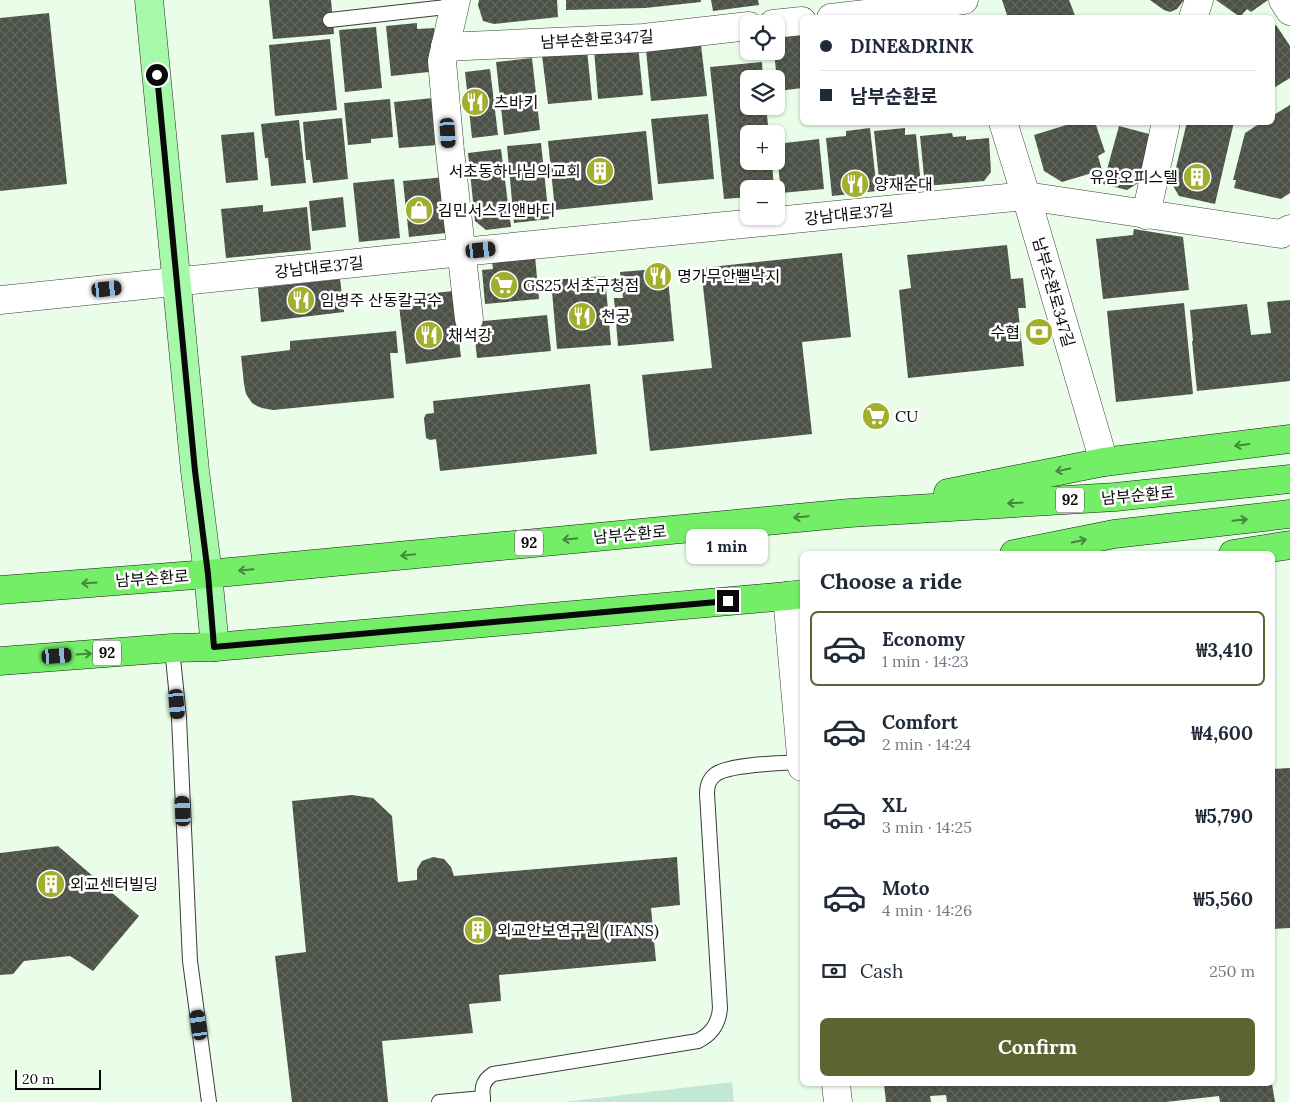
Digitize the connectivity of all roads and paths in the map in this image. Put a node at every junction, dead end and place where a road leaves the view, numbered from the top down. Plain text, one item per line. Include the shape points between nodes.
1 (149, 0) edge
2 (964, 0) edge
3 (1199, 0) edge
4 (1283, 0) edge
5 (456, 3) edge
6 (1290, 10) edge
7 (856, 15) edge
8 (969, 15) edge
9 (1194, 15) edge
10 (330, 20) dead end
11 (800, 21) edge
12 (785, 23) edge
13 (740, 27) edge
14 (445, 47) junction
15 (1004, 125) edge
16 (1165, 125) edge
17 (1026, 196) junction
18 (1146, 214) junction
19 (1290, 228) edge
20 (462, 252) junction
21 (177, 281) junction
22 (0, 300) edge
23 (469, 319) dead end
24 (1290, 439) edge
25 (1104, 462) junction
26 (1290, 479) edge
27 (850, 512) junction
28 (1290, 514) edge
29 (1290, 545) edge
30 (1029, 551) edge
31 (1252, 551) edge
32 (208, 574) junction
33 (0, 590) edge
34 (795, 595) edge
35 (214, 647) junction
36 (172, 648) junction
37 (0, 661) edge
38 (800, 714) edge
39 (800, 762) edge
40 (836, 1086) edge
41 (483, 1100) edge
42 (208, 1102) edge
43 (439, 1102) edge
44 (838, 1102) edge

1 - 21 street
2 - 7 street
2 - 8 street
3 - 9 street
4 - 6 street
5 - 10 lane
5 - 14 street
11 - 12 street
13 - 14 street, 남부순환로347길 via 643,38
14 - 20 street via 442,61
15 - 17 street, 남부순환로347길
16 - 18 street
17 - 18 street, 강남대로37길
17 - 20 street, 강남대로37길
17 - 25 street, 남부순환로347길
18 - 19 street, 강남대로37길 via 1281,234
20 - 21 street, 강남대로37길
20 - 23 street
21 - 22 street, 강남대로37길
21 - 32 street
24 -> 25 main road
25 -> 27 main road
26 -> 27 main road, 남부순환로 / 92 via 1115,498
27 -> 32 main road, 남부순환로 / 92
30 -> 28 main road via 1114,534
29 - 31 main road
32 -> 33 main road, 남부순환로 / 92
32 - 35 street
34 - 35 main road, 92
34 - 38 street
35 - 36 main road, 92
37 -> 36 main road, 92
36 - 42 lane via 190,961
39 - 41 lane via 728,769 712,777 707,786 720,1008 719,1019 711,1032 698,1042 493,1074 484,1082
40 - 44 street
41 - 43 lane

